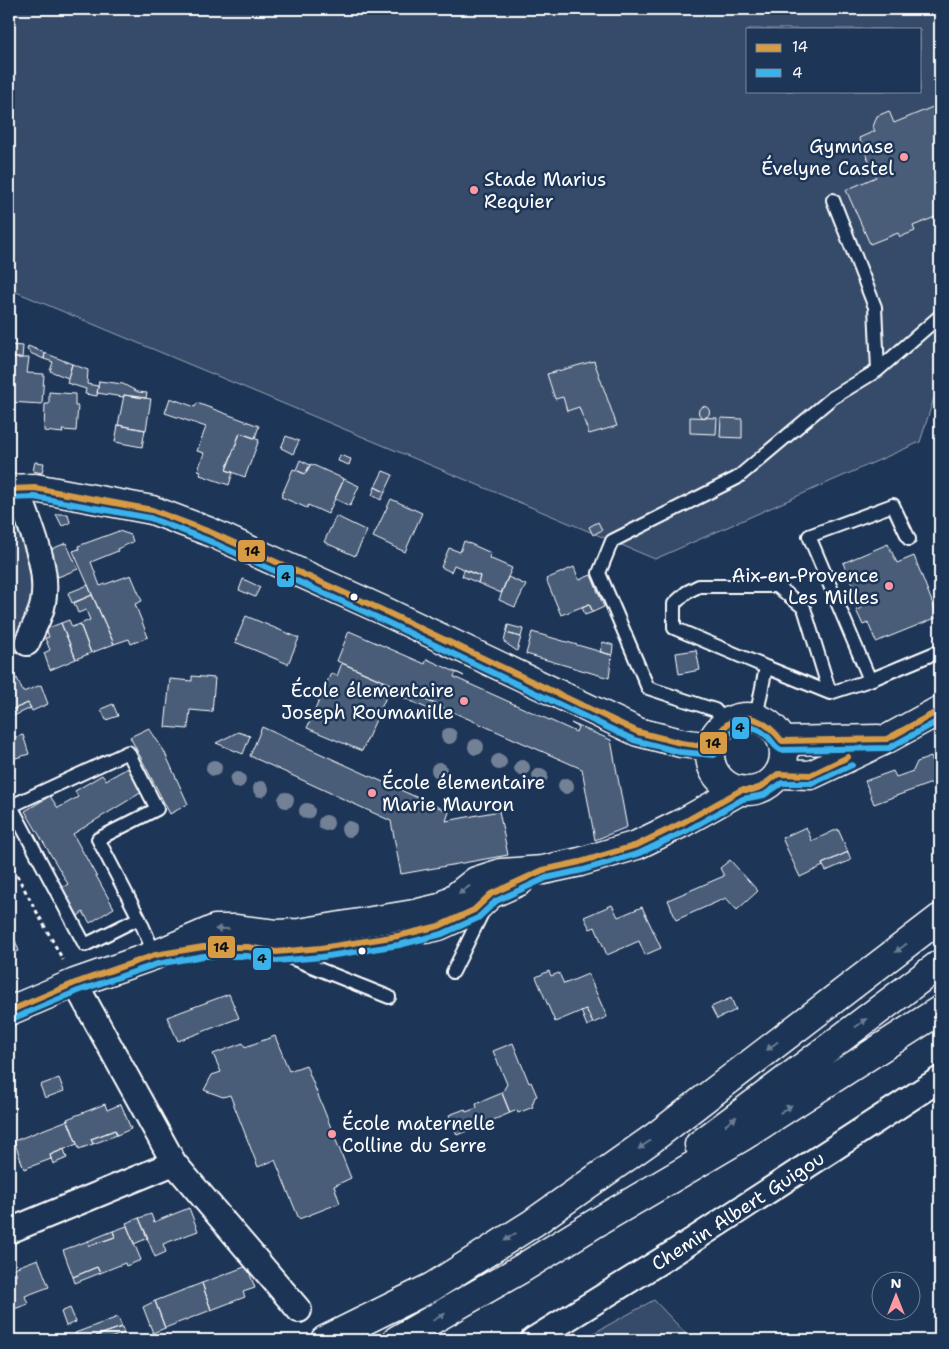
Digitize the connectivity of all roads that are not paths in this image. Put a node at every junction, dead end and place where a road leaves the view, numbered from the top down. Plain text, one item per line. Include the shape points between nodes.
1 (833, 200) dead end
2 (940, 316) edge
3 (878, 370) junction
4 (14, 489) edge
5 (909, 539) dead end
6 (28, 643) dead end
7 (935, 654) dead end
8 (766, 667) junction
9 (870, 680) junction
10 (830, 693) junction
11 (940, 710) edge
12 (756, 718) junction
13 (727, 723) junction
14 (887, 739) junction
15 (782, 741) junction
16 (712, 758) junction
17 (778, 774) junction
18 (741, 790) junction
19 (684, 822) junction
20 (543, 870) junction
21 (491, 894) junction
22 (139, 918) junction
23 (940, 918) edge
24 (276, 952) junction
25 (155, 955) junction
26 (940, 964) edge
27 (453, 972) dead end
28 (75, 983) junction
29 (389, 997) dead end
30 (940, 1010) edge
31 (9, 1011) edge
32 (940, 1079) edge
33 (174, 1163) junction
34 (594, 1224) junction
35 (9, 1231) edge
36 (299, 1310) dead end
37 (325, 1340) edge
38 (397, 1340) edge
39 (533, 1340) edge

1 - 3 lane via 875,308
2 - 3 lane
3 - 13 lane via 832,398 737,478 612,541 599,574 648,688 715,710
4 - 6 street via 44,574 43,604
4 - 16 main road via 36,488 152,510 210,532 638,732 681,743
5 - 9 lane via 893,504 809,536
7 - 9 lane
8 - 10 lane
8 - 10 lane via 674,628 674,604 699,586 777,586 804,608
8 - 12 lane
9 - 10 lane
11 - 14 main road
12 - 13 main road via 736,718
12 - 15 main road via 767,723
13 - 16 main road via 714,737
14 - 15 main road
14 - 17 main road via 811,775
15 - 17 main road via 784,758
16 - 18 main road via 720,779
16 - 19 main road via 709,786
17 - 18 main road via 762,788
18 - 19 main road
19 - 20 main road via 637,845
20 - 21 main road
20 -> 25 main road via 501,873 476,881 443,906 414,914 299,933 214,929
21 - 24 main road via 474,910 439,926 398,936
21 - 27 lane
22 - 22 lane via 98,839 157,809 128,752 11,806 85,945
22 - 25 lane
23 -> 37 main road via 652,1140 533,1223 432,1287
24 - 25 main road via 248,947 203,947
24 - 29 lane
25 - 28 main road
34 -> 26 main road
28 - 31 main road
28 - 33 street
34 -> 30 main road via 742,1137
32 - 39 street, Chemin Albert Guigou
33 - 35 street
33 - 36 street
38 -> 34 main road

